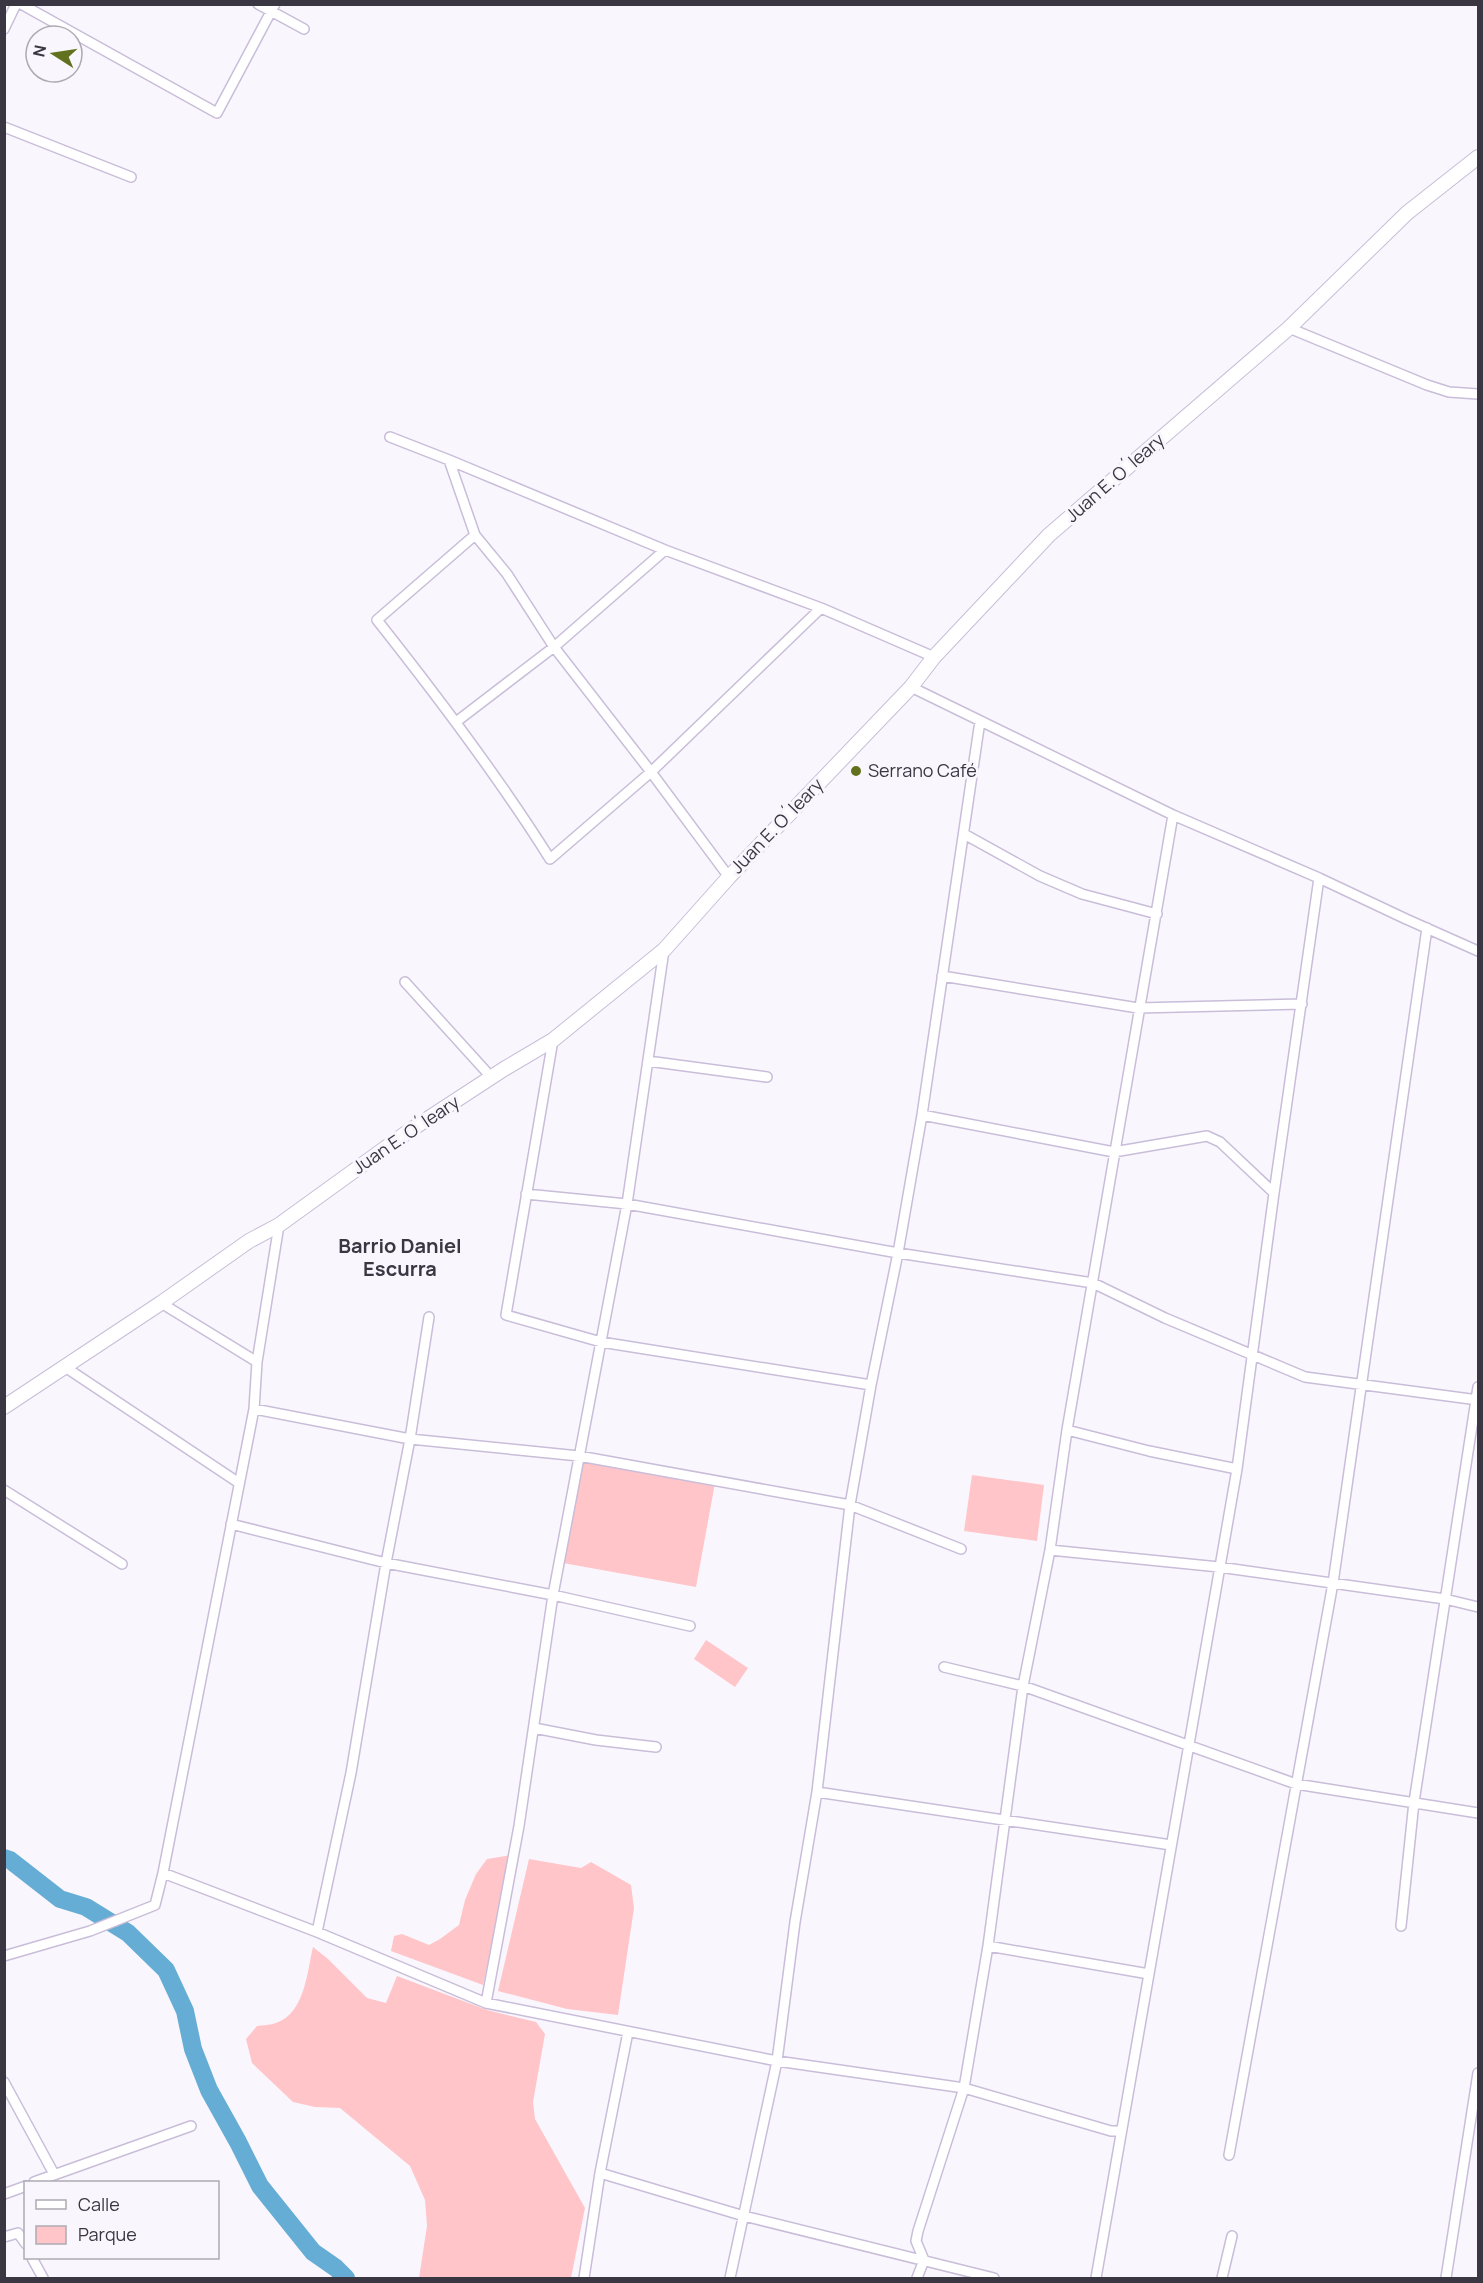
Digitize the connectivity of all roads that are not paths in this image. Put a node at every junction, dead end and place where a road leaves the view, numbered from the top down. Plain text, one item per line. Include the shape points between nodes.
1 (16, 4) edge
2 (21, 4) edge
3 (258, 4) edge
4 (273, 8) edge
5 (4, 29) edge
6 (304, 29) dead end
7 (4, 127) edge
8 (1479, 157) edge
9 (131, 177) dead end
10 (1289, 328) junction
11 (1479, 394) edge
12 (390, 437) dead end
13 (449, 460) junction
14 (475, 535) junction
15 (665, 550) junction
16 (821, 608) junction
17 (554, 647) junction
18 (934, 657) junction
19 (910, 687) junction
20 (980, 721) junction
21 (456, 722) junction
22 (651, 772) junction
23 (1173, 815) junction
24 (964, 834) junction
25 (729, 877) junction
26 (1319, 878) junction
27 (1157, 914) junction
28 (1427, 928) junction
29 (664, 950) junction
30 (1479, 951) edge
31 (942, 976) junction
32 (405, 982) dead end
33 (1302, 1004) junction
34 (1138, 1008) junction
35 (554, 1040) junction
36 (648, 1061) junction
37 (767, 1077) dead end
38 (492, 1078) junction
39 (922, 1115) junction
40 (1114, 1152) junction
41 (1274, 1193) junction
42 (526, 1194) junction
43 (627, 1204) junction
44 (279, 1225) junction
45 (898, 1253) junction
46 (1092, 1283) junction
47 (161, 1303) junction
48 (429, 1317) dead end
49 (601, 1342) junction
50 (1252, 1355) junction
51 (257, 1362) junction
52 (65, 1367) junction
53 (1361, 1383) junction
54 (870, 1385) junction
55 (1479, 1387) edge
56 (1478, 1400) edge
57 (4, 1407) edge
58 (254, 1409) junction
59 (1067, 1430) junction
60 (410, 1439) junction
61 (579, 1456) junction
62 (1237, 1469) junction
63 (239, 1483) junction
64 (4, 1490) edge
65 (850, 1505) junction
66 (231, 1524) junction
67 (961, 1549) dead end
68 (1050, 1550) junction
69 (386, 1563) junction
70 (122, 1564) dead end
71 (1219, 1568) junction
72 (1332, 1583) junction
73 (553, 1595) junction
74 (1445, 1599) junction
75 (1479, 1607) edge
76 (690, 1626) dead end
77 (944, 1667) dead end
78 (1023, 1686) junction
79 (534, 1728) junction
80 (1189, 1745) junction
81 (656, 1747) dead end
82 (1296, 1784) junction
83 (817, 1792) junction
84 (1414, 1802) junction
85 (1479, 1812) edge
86 (1005, 1820) junction
87 (1171, 1845) junction
88 (163, 1874) junction
89 (1401, 1926) dead end
90 (317, 1932) junction
91 (988, 1946) junction
92 (4, 1956) edge
93 (1149, 1974) junction
94 (486, 2003) junction
95 (628, 2032) junction
96 (777, 2061) junction
97 (1479, 2073) edge
98 (4, 2082) edge
99 (964, 2088) junction
100 (191, 2126) dead end
101 (1121, 2132) junction
102 (1229, 2155) dead end
103 (600, 2173) junction
104 (54, 2174) junction
105 (36, 2181) edge
106 (24, 2187) edge
107 (4, 2194) edge
108 (744, 2216) junction
109 (1232, 2236) dead end
110 (4, 2237) edge
111 (24, 2241) edge
112 (33, 2259) edge
113 (924, 2260) junction
114 (43, 2278) edge
115 (584, 2278) edge
116 (730, 2278) edge
117 (917, 2278) edge
118 (994, 2278) edge
119 (1096, 2278) edge
120 (1222, 2278) edge
121 (1446, 2278) edge

1 - 5 street
2 - 4 street via 217,113
3 - 4 street
4 - 6 street
7 - 9 street
8 - 10 street, Juan E. O´leary via 1407,213
10 - 11 street via 1427,385 1449,392
10 - 18 street, Juan E. O´leary via 1049,535
12 - 13 street
13 - 14 street
13 - 15 street
14 - 17 street via 507,574
14 - 21 street via 377,620
15 - 16 street
15 - 17 street
16 - 18 street
16 - 22 street
17 - 21 street
17 - 22 street
18 - 19 street, Juan E. O´leary
19 - 20 street
19 - 25 street, Juan E. O´leary
20 - 23 street
20 - 24 street
21 - 22 street via 550,859
22 - 25 street
23 - 26 street
23 - 27 street
24 - 27 street via 1082,894
24 - 31 street
25 - 29 street, Juan E. O´leary
26 - 28 street
26 - 33 street
27 - 34 street
28 - 30 street
28 - 53 street
29 - 35 street, Juan E. O´leary
29 - 36 street
31 - 34 street
31 - 39 street
32 - 38 street
33 - 34 street
33 - 41 street
34 - 40 street
35 - 38 street, Juan E. O´leary
35 - 42 street
36 - 37 street
36 - 43 street
38 - 44 street, Juan E. O´leary via 409,1131
39 - 40 street
39 - 45 street
40 - 41 street via 1207,1136 1220,1142
40 - 46 street
41 - 50 street
42 - 43 street
42 - 49 street via 506,1315
43 - 45 street
43 - 49 street
44 - 47 street, Juan E. O´leary via 249,1240
44 - 51 street
45 - 46 street
45 - 54 street
46 - 50 street
46 - 59 street
47 - 51 street
47 - 52 street, Juan E. O´leary
48 - 60 street
49 - 54 street
49 - 61 street
50 - 53 street via 1305,1377
50 - 62 street
51 - 58 street
52 - 57 street, Juan E. O´leary
52 - 63 street
53 - 56 street
53 - 72 street
54 - 65 street
55 - 56 street
56 - 74 street
58 - 60 street
58 - 63 street
59 - 62 street
59 - 68 street
60 - 61 street
60 - 69 street
61 - 65 street
61 - 73 street
62 - 71 street
63 - 66 street
64 - 70 street
65 - 67 street
65 - 83 street
66 - 69 street
66 - 88 street
68 - 71 street
68 - 78 street
69 - 73 street
69 - 90 street via 351,1773
71 - 72 street
71 - 80 street
72 - 74 street
72 - 82 street
73 - 76 street
73 - 79 street
74 - 75 street
74 - 84 street
77 - 78 street
78 - 80 street
78 - 86 street
79 - 81 street
79 - 94 street
80 - 82 street
80 - 87 street
82 - 84 street
82 - 102 street
83 - 86 street
83 - 96 street
84 - 85 street
84 - 89 street
86 - 87 street
86 - 91 street
87 - 93 street
88 - 90 street
88 - 92 street via 155,1905 90,1931
90 - 94 street
91 - 93 street
91 - 99 street
93 - 101 street
94 - 95 street
95 - 96 street
95 - 103 street
96 - 99 street
96 - 108 street
97 - 121 street
98 - 104 street
99 - 101 street
99 - 113 street via 916,2241
100 - 104 street
101 - 119 street
103 - 108 street
103 - 115 street
104 - 105 street
106 - 107 street
108 - 113 street
108 - 116 street
109 - 120 street
110 - 111 street via 18,2233
112 - 114 street
113 - 117 street
113 - 118 street

